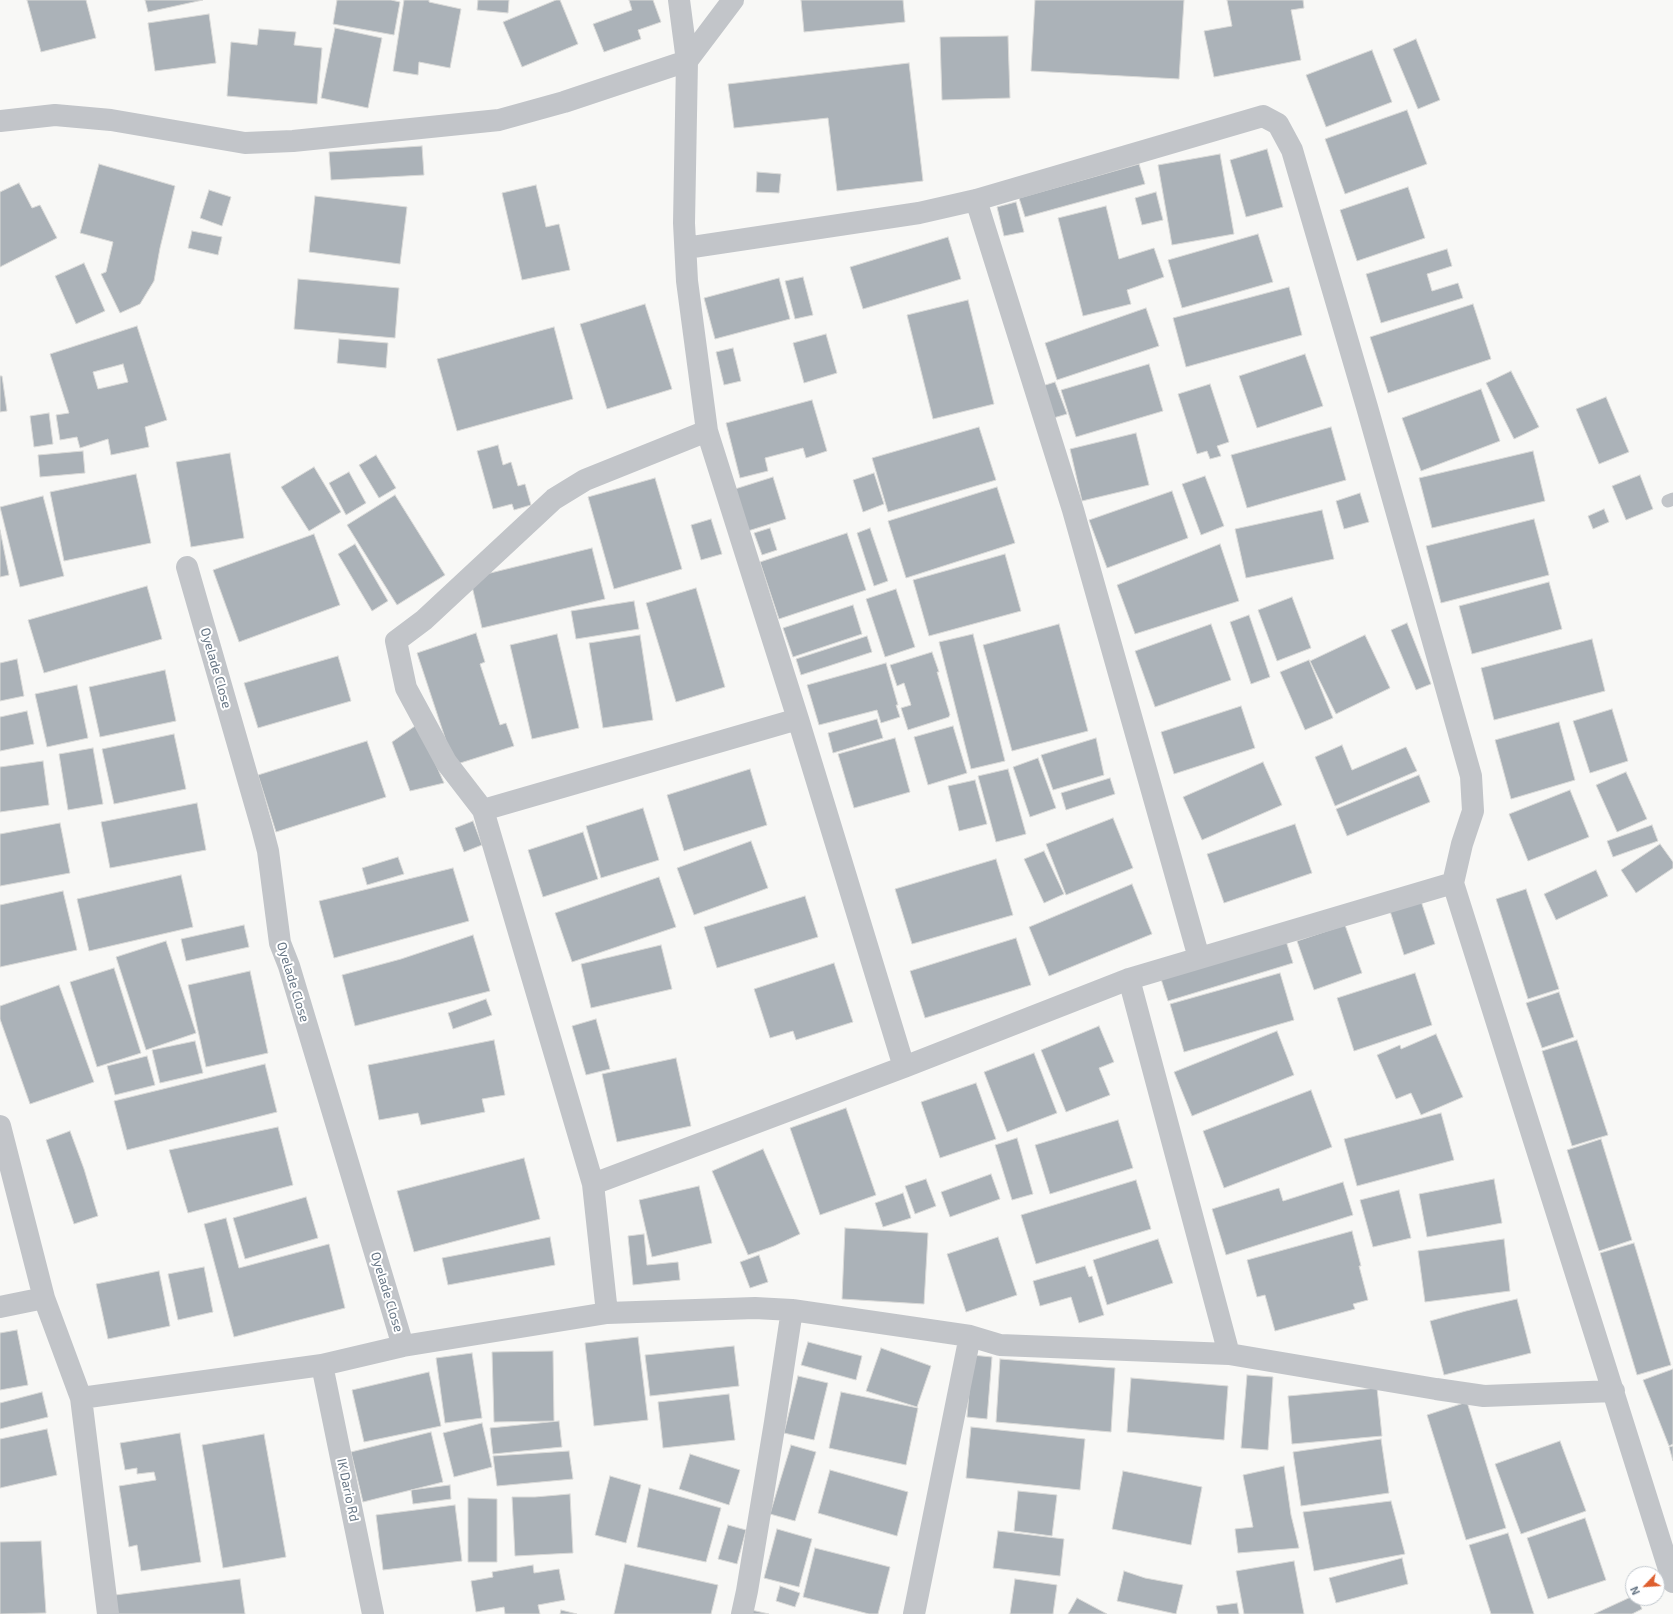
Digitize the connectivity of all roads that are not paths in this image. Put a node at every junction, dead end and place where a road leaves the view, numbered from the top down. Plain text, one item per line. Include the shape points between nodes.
1 (679, 0) edge
2 (733, 0) edge
3 (686, 61) junction
4 (0, 121) edge
5 (976, 200) junction
6 (686, 248) junction
7 (707, 431) junction
8 (187, 567) dead end
9 (798, 719) junction
10 (483, 810) junction
11 (1453, 882) junction
12 (1199, 958) junction
13 (1129, 979) junction
14 (904, 1067) junction
15 (0, 1126) edge
16 (593, 1184) junction
17 (44, 1298) junction
18 (0, 1307) edge
19 (792, 1310) junction
20 (607, 1314) junction
21 (970, 1336) junction
22 (403, 1346) junction
23 (1229, 1354) junction
24 (322, 1365) junction
25 (1614, 1391) junction
26 (82, 1398) junction
27 (1673, 1582) edge
28 (108, 1614) edge
29 (373, 1614) edge
30 (742, 1614) edge
31 (914, 1614) edge

1 - 3 street
2 - 3 street
3 - 4 street via 564,102 499,120 292,141 245,143 111,120 55,115
3 - 6 street
5 - 6 street via 919,213
5 - 11 street via 1263,116 1278,124 1292,150 1370,415 1471,776 1473,811
5 - 12 street via 1073,510
6 - 7 street via 687,281
7 - 9 street
7 - 10 street via 585,480 554,499 424,620 396,641 406,688 446,762
8 - 22 street, Oyelade Close via 268,851 280,943 290,966
9 - 10 street
9 - 14 street
10 - 16 street
11 - 12 street
11 - 25 street
12 - 13 street
13 - 14 street
13 - 23 street
14 - 16 street
15 - 17 street
16 - 20 street
17 - 18 street
17 - 26 street
19 - 20 street via 755,1308
19 - 21 street
19 - 30 street via 772,1446
20 - 22 street
21 - 23 street via 1000,1345
21 - 31 street
22 - 24 street
23 - 25 street via 1484,1396
24 - 26 street
24 - 29 street, IK Dario Rd
25 - 27 street
26 - 28 street

